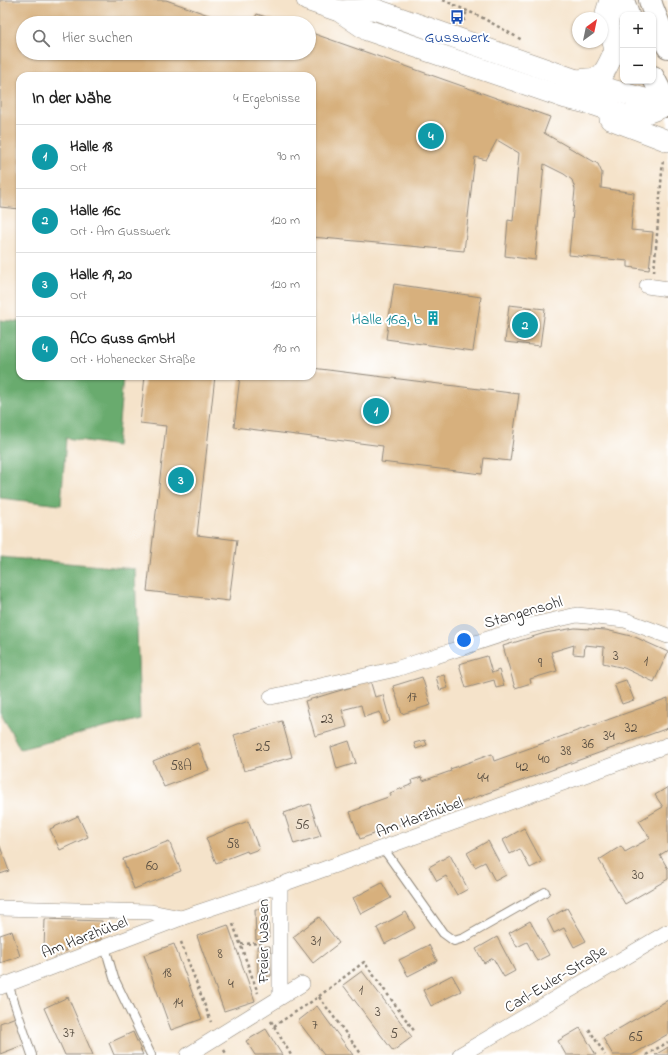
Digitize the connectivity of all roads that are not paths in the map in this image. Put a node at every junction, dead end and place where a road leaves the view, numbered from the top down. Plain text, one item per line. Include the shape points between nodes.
1 (306, 0) edge
2 (610, 0) edge
3 (623, 0) edge
4 (650, 0) edge
5 (339, 11) junction
6 (627, 12) edge
7 (668, 47) edge
8 (576, 80) junction
9 (656, 83) edge
10 (566, 98) junction
11 (668, 106) edge
12 (665, 149) edge
13 (650, 286) road end
14 (668, 289) edge
15 (668, 636) edge
16 (271, 697) dead end
17 (668, 745) edge
18 (382, 848) junction
19 (280, 885) junction
20 (545, 892) dead end
21 (0, 908) edge
22 (181, 918) junction
23 (668, 932) edge
24 (105, 947) junction
25 (302, 984) dead end
26 (4, 986) edge
27 (280, 997) junction
28 (467, 1053) edge
29 (32, 1055) edge
30 (151, 1055) edge
31 (188, 1055) edge

1 - 5 main road
2 - 8 main road via 606,13 615,50 599,76
3 - 6 main road
4 - 7 main road
5 - 8 main road via 374,9
5 - 10 main road via 367,30
8 - 11 main road
9 - 11 main road
10 - 11 main road via 624,115 644,114
10 - 12 main road
13 - 14 street
15 - 16 street, Stangensohl via 625,620 577,615 528,626 396,669
17 - 18 street, Am Harzhübel
18 - 19 street, Am Harzhübel
18 - 20 lane via 443,933 454,940 464,938
19 - 22 street, Am Harzhübel
19 - 27 street, Freier Wasen
21 - 22 street, Am Harzhübel via 151,912
22 - 24 street, Am Harzhübel
23 - 28 street, Carl-Euler-Straße
24 - 26 street, Am Harzhübel
24 - 30 lane via 114,978
25 - 27 street, Freier Wasen
26 - 29 lane
27 - 31 street, Freier Wasen

